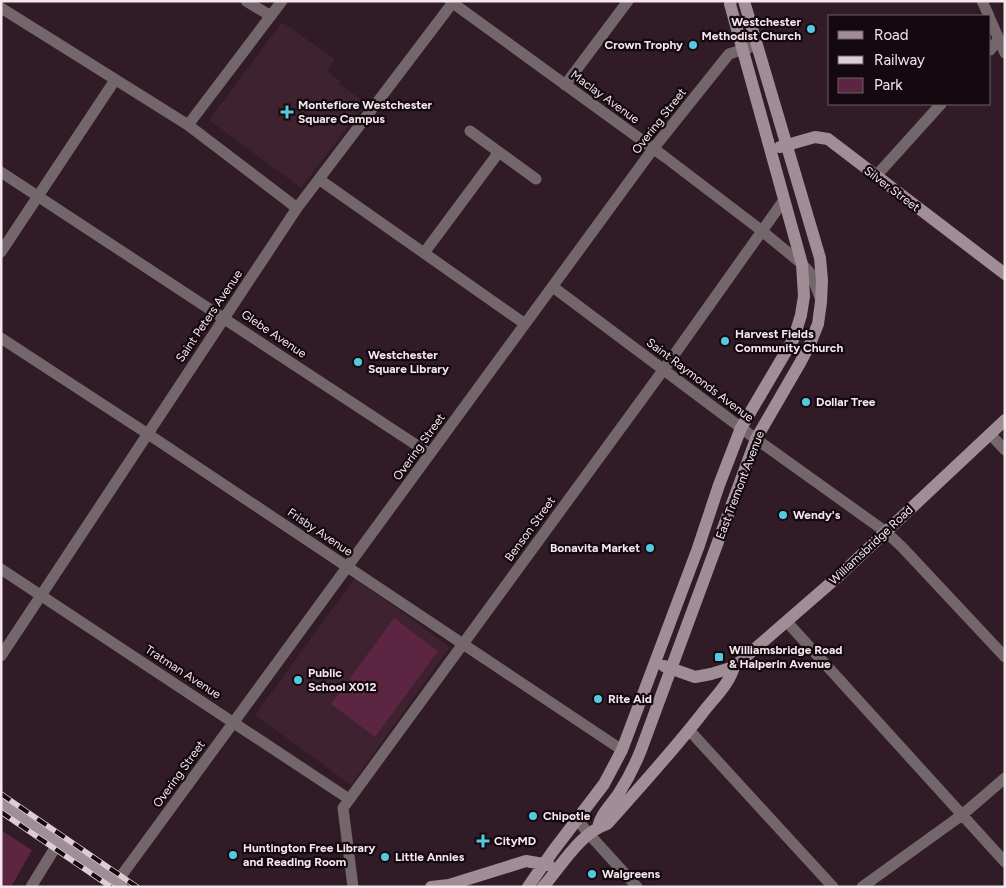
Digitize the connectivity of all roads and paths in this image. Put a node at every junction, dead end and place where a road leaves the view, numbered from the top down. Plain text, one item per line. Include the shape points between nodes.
1 (246, 1) edge
2 (282, 1) edge
3 (628, 1) edge
4 (731, 1) edge
5 (744, 1) edge
6 (982, 1) edge
7 (452, 2) edge
8 (1, 8) edge
9 (988, 15) edge
10 (270, 16) junction
11 (991, 23) edge
12 (998, 40) junction
13 (757, 45) junction
14 (743, 49) junction
15 (991, 49) edge
16 (1005, 53) edge
17 (116, 80) junction
18 (565, 85) junction
19 (939, 105) edge
20 (188, 125) junction
21 (470, 131) dead end
22 (786, 145) junction
23 (654, 149) junction
24 (770, 150) junction
25 (499, 152) junction
26 (1, 172) edge
27 (876, 176) junction
28 (536, 179) dead end
29 (320, 180) junction
30 (39, 196) junction
31 (784, 200) junction
32 (297, 208) junction
33 (762, 231) junction
34 (1, 252) edge
35 (424, 253) junction
36 (802, 264) junction
37 (1005, 274) edge
38 (553, 287) junction
39 (822, 302) junction
40 (224, 318) junction
41 (525, 324) junction
42 (1, 338) edge
43 (664, 369) junction
44 (1005, 420) edge
45 (741, 428) junction
46 (148, 434) junction
47 (990, 434) junction
48 (756, 439) junction
49 (1005, 450) edge
50 (430, 454) junction
51 (886, 532) junction
52 (348, 567) junction
53 (1, 569) edge
54 (41, 595) junction
55 (787, 622) junction
56 (463, 644) junction
57 (1, 656) edge
58 (1005, 656) edge
59 (655, 663) junction
60 (734, 667) junction
61 (671, 669) junction
62 (234, 723) junction
63 (690, 730) junction
64 (622, 750) junction
65 (1005, 778) edge
66 (349, 799) junction
67 (1, 803) edge
68 (962, 815) junction
69 (578, 820) junction
70 (593, 830) junction
71 (58, 843) junction
72 (1005, 862) edge
73 (544, 864) junction
74 (559, 868) junction
75 (119, 885) edge
76 (453, 886) edge
77 (31, 887) edge
78 (134, 887) edge
79 (353, 887) edge
80 (431, 887) edge
81 (528, 887) edge
82 (543, 887) edge
83 (636, 887) edge
84 (833, 887) edge
85 (862, 887) edge

1 - 10 street
2 - 10 street
3 - 18 street
4 - 14 main road, East Tremont Avenue
5 - 13 main road, East Tremont Avenue
6 - 9 street
7 - 18 street, Maclay Avenue
7 - 29 street, Saint Peters Avenue
8 - 17 street
10 - 20 street
11 - 12 street
12 - 15 street
12 - 16 street
13 - 14 street, Overing Street
13 - 22 main road, East Tremont Avenue
14 - 23 street, Overing Street via 728,54
14 - 24 main road, East Tremont Avenue
17 - 20 street
17 - 30 street
18 - 23 street, Maclay Avenue
19 - 27 street
20 - 32 street
21 - 25 street
22 - 24 main road, Silver Street
22 - 27 main road, Silver Street via 815,137 828,139
22 - 39 main road, East Tremont Avenue via 820,258
23 - 33 street, Maclay Avenue
23 - 38 street, Overing Street
24 - 31 main road, East Tremont Avenue
25 - 28 street
25 - 35 street
26 - 30 street, Glebe Avenue
27 - 37 main road, Silver Street
29 - 32 street, Saint Peters Avenue
29 - 35 street
30 - 34 street
30 - 40 street, Glebe Avenue
31 - 33 street, Benson Street
31 - 36 main road, East Tremont Avenue
32 - 40 street, Saint Peters Avenue
33 - 36 street, Maclay Avenue
33 - 43 street, Benson Street
35 - 41 street
36 - 39 street, Maclay Avenue via 811,274
36 - 45 main road, East Tremont Avenue via 804,296 794,338
38 - 41 street, Overing Street
38 - 43 street, Saint Raymonds Avenue
39 - 48 main road, East Tremont Avenue via 810,344
40 - 46 street, Saint Peters Avenue
40 - 50 street, Glebe Avenue
41 - 50 street, Overing Street
42 - 46 street, Frisby Avenue
43 - 45 street, Saint Raymonds Avenue
43 - 56 street, Benson Street
44 - 47 main road, Williamsbridge Road
45 - 48 street, Saint Raymonds Avenue
45 - 59 main road, East Tremont Avenue
46 - 52 street, Frisby Avenue
46 - 54 street, Saint Peters Avenue
47 - 49 street
47 - 51 main road, Williamsbridge Road
48 - 51 street, Saint Raymonds Avenue
48 - 61 main road, East Tremont Avenue
50 - 52 street, Overing Street
51 - 55 main road, Williamsbridge Road
51 - 58 street, Saint Raymonds Avenue
52 - 56 street, Frisby Avenue
52 - 62 street, Overing Street
53 - 54 street, Tratman Avenue
54 - 57 street, Saint Peters Avenue
54 - 62 street, Tratman Avenue
55 - 60 main road, Williamsbridge Road
55 - 68 street
56 - 64 street, Frisby Avenue
56 - 66 street, Benson Street
59 - 61 main road, Williamsbridge Road
59 - 64 main road, East Tremont Avenue
60 - 61 main road, Williamsbridge Road via 695,676
60 - 63 main road, Williamsbridge Road via 730,679
61 - 70 main road, East Tremont Avenue via 632,771
62 - 66 street, Tratman Avenue
62 - 75 street, Overing Street
63 - 70 main road, Williamsbridge Road via 607,824
63 - 84 street
64 - 69 main road, East Tremont Avenue via 604,784
65 - 68 street
66 - 79 street, Benson Street via 343,808
67 - 71 main road
68 - 72 street
68 - 85 street
69 - 70 street
69 - 73 main road, East Tremont Avenue
70 - 74 main road, East Tremont Avenue
70 - 83 street
71 - 75 main road
71 - 77 street
73 - 74 main road
73 - 76 main road via 526,861
73 - 81 main road, East Tremont Avenue
74 - 82 main road, East Tremont Avenue
75 - 78 main road
76 - 80 main road

